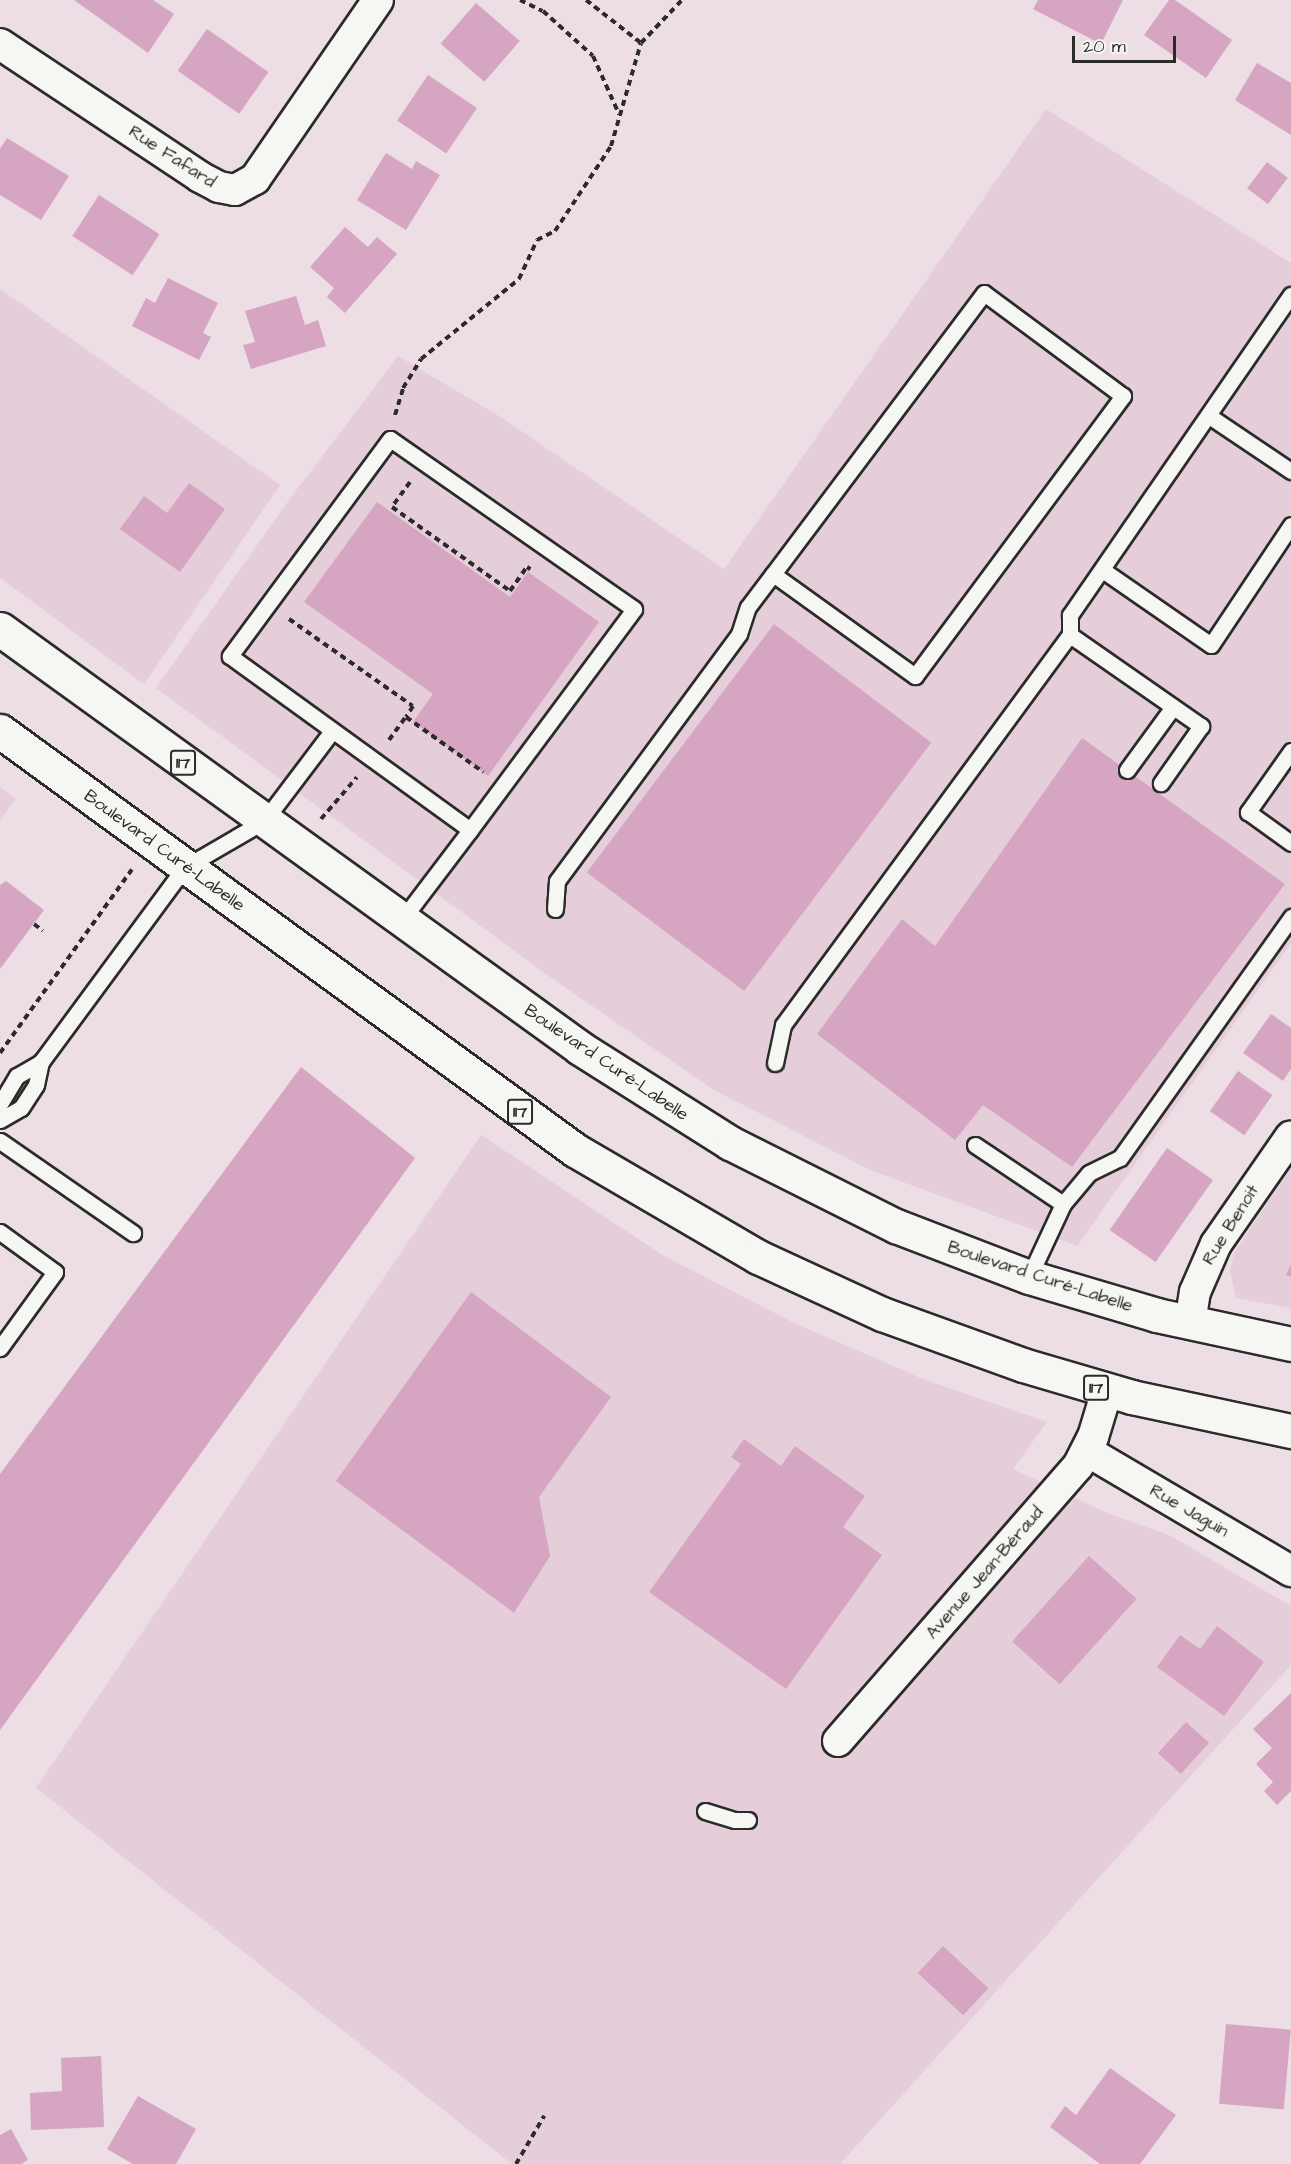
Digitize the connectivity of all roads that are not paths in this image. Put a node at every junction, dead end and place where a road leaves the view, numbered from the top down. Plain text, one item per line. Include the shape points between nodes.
1 (378, 0) edge
2 (0, 44) edge
3 (1291, 296) edge
4 (1209, 416) junction
5 (1291, 471) edge
6 (1291, 525) edge
7 (1104, 571) junction
8 (773, 574) junction
9 (0, 629) edge
10 (1070, 634) junction
11 (1173, 707) junction
12 (0, 731) edge
13 (332, 731) junction
14 (1291, 751) edge
15 (1127, 770) dead end
16 (1161, 783) dead end
17 (264, 821) junction
18 (470, 830) junction
19 (1291, 843) edge
20 (185, 867) junction
21 (555, 909) dead end
22 (1291, 917) edge
23 (401, 921) junction
24 (41, 1062) junction
25 (775, 1063) dead end
26 (0, 1104) edge
27 (0, 1120) edge
28 (1291, 1136) edge
29 (0, 1141) edge
30 (975, 1145) dead end
31 (1063, 1204) junction
32 (0, 1232) edge
33 (133, 1233) dead end
34 (1029, 1277) junction
35 (1190, 1323) junction
36 (1291, 1344) edge
37 (0, 1348) edge
38 (1107, 1391) junction
39 (1291, 1431) edge
40 (1087, 1451) junction
41 (1291, 1571) edge
42 (838, 1741) dead end
43 (705, 1811) dead end
44 (748, 1820) dead end

1 - 2 street, Rue Fafard via 255,178 235,190 219,188 200,177
3 - 4 lane
4 - 5 lane
4 - 7 lane
6 - 7 lane via 1211,645
7 - 10 lane via 1071,615
8 - 8 lane via 915,676 1123,396 984,293
8 - 21 lane via 748,607 739,634 557,881
9 - 17 main road, Boulevard Curé-Labelle / 117
10 - 11 lane
10 - 25 lane via 783,1025
11 - 15 lane
11 - 16 lane via 1201,726
12 - 20 main road, Boulevard Curé-Labelle / 117
13 - 17 lane
13 - 18 lane
13 - 18 lane via 230,656 390,439 634,609
14 - 19 lane via 1248,812
17 - 20 lane
17 - 23 main road, Boulevard Curé-Labelle / 117
18 - 23 lane
20 - 24 lane
20 - 38 main road, Boulevard Curé-Labelle / 117 via 496,1095 575,1150 673,1210 758,1257 882,1314
22 - 31 lane via 1120,1158 1089,1173
23 - 34 main road, Boulevard Curé-Labelle / 117 via 580,1048 730,1143 896,1227
24 - 26 lane via 17,1076
24 - 27 lane via 36,1085 21,1108
28 - 35 street, Rue Benoit via 1216,1244 1195,1292
29 - 33 lane
30 - 31 lane
31 - 34 lane
32 - 37 lane via 55,1272
34 - 35 main road, Boulevard Curé-Labelle / 117
35 - 36 main road, Boulevard Curé-Labelle / 117
38 - 39 main road, Boulevard Curé-Labelle / 117
38 - 40 street, Avenue Jean-Béraud
40 - 41 street, Rue Jaguin
40 - 42 street, Avenue Jean-Béraud
43 - 44 lane via 735,1821

